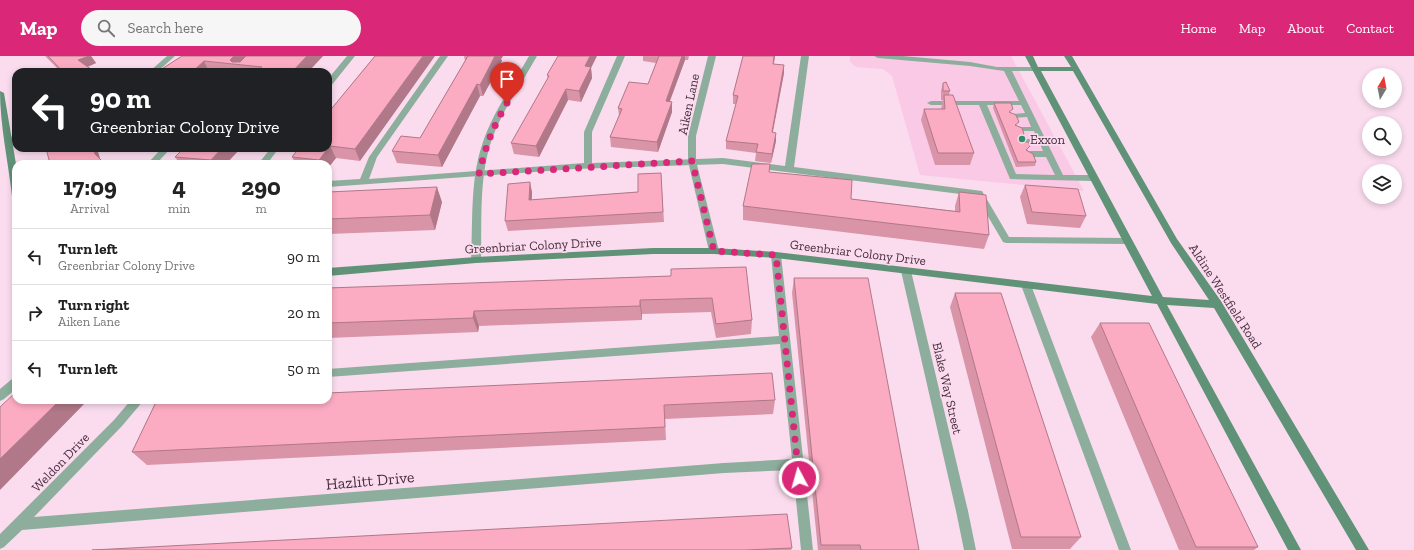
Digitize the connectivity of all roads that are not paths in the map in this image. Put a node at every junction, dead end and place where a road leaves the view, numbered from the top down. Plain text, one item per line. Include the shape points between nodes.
1 (172, 56) edge
2 (351, 56) edge
3 (444, 56) edge
4 (533, 56) edge
5 (621, 56) edge
6 (712, 56) edge
7 (805, 56) edge
8 (878, 56) edge
9 (1029, 56) edge
10 (1068, 56) edge
11 (969, 60) edge
12 (158, 68) edge
13 (1007, 69) junction
14 (1036, 69) junction
15 (1076, 69) junction
16 (332, 79) edge
17 (0, 93) edge
18 (930, 103) dead end
19 (982, 103) junction
20 (1023, 103) junction
21 (1029, 115) junction
22 (1013, 116) edge
23 (1019, 129) edge
24 (1036, 129) junction
25 (12, 138) edge
26 (1042, 141) junction
27 (1024, 142) edge
28 (163, 152) edge
29 (1030, 154) edge
30 (1049, 154) junction
31 (156, 160) edge
32 (692, 161) junction
33 (588, 167) junction
34 (789, 170) junction
35 (479, 174) junction
36 (1060, 177) junction
37 (1093, 178) junction
38 (364, 182) junction
39 (332, 184) edge
40 (1126, 241) junction
41 (714, 251) junction
42 (776, 255) junction
43 (476, 260) junction
44 (906, 271) junction
45 (332, 272) edge
46 (1026, 285) junction
47 (1160, 301) junction
48 (1217, 304) junction
49 (785, 340) junction
50 (332, 374) edge
51 (12, 386) edge
52 (0, 396) edge
53 (135, 404) edge
54 (798, 464) junction
55 (18, 524) junction
56 (0, 543) edge
57 (807, 550) edge
58 (970, 550) edge
59 (1126, 550) edge
60 (1295, 550) edge
61 (1363, 550) edge

1 - 12 street
2 - 16 street
3 - 38 street via 373,157
4 - 35 street via 494,127
5 - 33 street via 588,132
6 - 32 street, Aiken Lane via 692,136
7 - 34 street
8 - 11 street
9 - 14 main road
10 - 15 main road, Aldine Westfield Road
11 - 13 street via 997,69
13 - 14 street
13 - 20 street
14 - 15 main road
14 - 37 main road
15 - 48 main road, Aldine Westfield Road via 1174,241
17 - 25 main road
18 - 19 street
19 - 20 street
19 - 36 street via 992,116 1003,142 1013,177
20 - 21 street
21 - 22 street
21 - 24 street
23 - 24 street
24 - 26 street
26 - 27 street
26 - 30 street
28 - 31 street
29 - 30 street
30 - 36 street
32 - 33 street
32 - 34 street via 724,161
32 - 41 street, Aiken Lane
33 - 35 street
34 - 40 street via 979,193 1006,240
35 - 38 street
35 - 43 street
36 - 37 street
37 - 40 main road
38 - 39 street
40 - 47 main road
41 - 42 main road, Greenbriar Colony Drive
41 - 43 main road, Greenbriar Colony Drive via 652,251
42 - 44 main road, Greenbriar Colony Drive
42 - 49 street
43 - 45 main road, Greenbriar Colony Drive
44 - 46 main road, Greenbriar Colony Drive
44 - 58 street, Blake Way Street
46 - 47 main road, Greenbriar Colony Drive
46 - 59 street
47 - 48 main road, Greenbriar Colony Drive
47 - 60 main road
48 - 61 main road, Aldine Westfield Road
49 - 50 street
49 - 54 street
51 - 52 street
53 - 55 street, Weldon Drive
54 - 55 street, Hazlitt Drive
54 - 57 street
55 - 56 street, Weldon Drive

